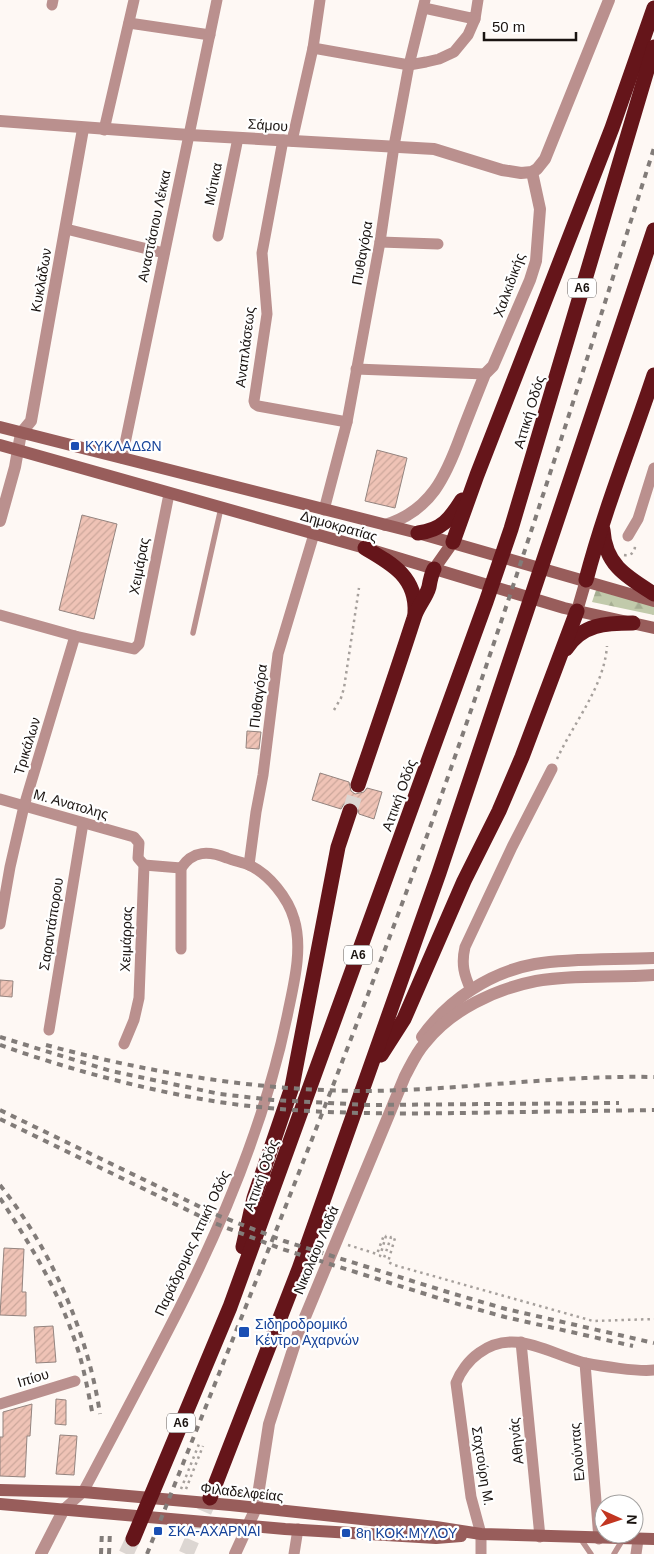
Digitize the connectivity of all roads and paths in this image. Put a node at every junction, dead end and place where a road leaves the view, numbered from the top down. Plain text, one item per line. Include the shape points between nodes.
1 (134, 0) edge
2 (217, 0) edge
3 (320, 0) edge
4 (478, 0) edge
5 (609, 0) edge
6 (424, 4) edge
7 (654, 8) edge
8 (475, 19) junction
9 (129, 22) junction
10 (210, 35) junction
11 (654, 47) edge
12 (313, 48) junction
13 (409, 66) junction
14 (0, 121) edge
15 (83, 129) junction
16 (104, 130) junction
17 (188, 135) junction
18 (238, 138) junction
19 (287, 141) junction
20 (394, 146) junction
21 (532, 172) junction
22 (66, 229) junction
23 (654, 230) edge
24 (218, 236) dead end
25 (380, 242) junction
26 (438, 244) dead end
27 (164, 253) junction
28 (356, 369) junction
29 (485, 374) junction
30 (654, 376) edge
31 (347, 422) junction
32 (0, 427) edge
33 (22, 433) junction
34 (0, 445) edge
35 (17, 450) junction
36 (122, 458) junction
37 (654, 468) edge
38 (477, 475) junction
39 (169, 494) junction
40 (221, 508) junction
41 (324, 510) junction
42 (0, 521) edge
43 (602, 523) junction
44 (386, 525) junction
45 (418, 533) junction
46 (314, 534) junction
47 (628, 536) dead end
48 (453, 542) junction
49 (365, 548) junction
50 (434, 569) junction
51 (586, 580) junction
52 (359, 588) dead end
53 (654, 594) edge
54 (654, 601) edge
55 (577, 611) junction
56 (415, 614) junction
57 (0, 615) edge
58 (633, 623) junction
59 (654, 628) edge
60 (193, 633) dead end
61 (75, 636) junction
62 (608, 646) dead end
63 (559, 661) junction
64 (334, 710) dead end
65 (552, 769) joint
66 (358, 785) tunnel mouth
67 (0, 798) edge
68 (24, 806) junction
69 (350, 811) tunnel mouth
70 (83, 823) junction
71 (134, 837) joint
72 (144, 865) junction
73 (249, 865) junction
74 (181, 868) junction
75 (0, 924) edge
76 (181, 949) dead end
77 (654, 958) edge
78 (654, 974) edge
79 (471, 990) junction
80 (49, 1030) dead end
81 (124, 1044) dead end
82 (405, 1076) junction
83 (366, 1079) junction
84 (386, 1236) dead end
85 (230, 1307) junction
86 (654, 1319) edge
87 (521, 1342) junction
88 (585, 1363) junction
89 (654, 1370) edge
90 (75, 1382) dead end
91 (0, 1404) edge
92 (199, 1444) dead end
93 (202, 1446) dead end
94 (184, 1483) dead end
95 (0, 1490) edge
96 (83, 1492) junction
97 (595, 1494) edge
98 (183, 1495) dead end
99 (210, 1498) tunnel mouth
100 (0, 1504) edge
101 (256, 1508) junction
102 (64, 1509) junction
103 (249, 1525) junction
104 (298, 1529) junction
105 (480, 1534) junction
106 (540, 1537) junction
107 (580, 1538) junction
108 (133, 1539) tunnel mouth
109 (594, 1539) edge
110 (41, 1554) edge
111 (235, 1554) edge
112 (294, 1554) edge
113 (482, 1554) edge
114 (591, 1554) edge

1 - 9 street
2 - 10 street, Αναστάσιου Λέκκα
3 - 12 street, Αναπλάσεως
4 - 8 street
5 - 21 street via 545,159
6 - 8 street
6 - 13 street, Πυθαγόρα
7 - 38 highway via 612,128
8 - 13 street via 468,35 454,52
9 - 10 street
9 - 16 street
10 - 17 street, Αναστάσιου Λέκκα
11 - 85 highway, Αττική Οδός / Α6 via 486,602
12 - 13 street
12 - 19 street, Αναπλάσεως
13 - 20 street, Πυθαγόρα
14 - 15 street, Σάμου
15 - 16 street, Σάμου
15 - 22 street, Κυκλάδων
16 - 17 street, Σάμου
17 - 18 street, Σάμου
17 - 27 street, Αναστάσιου Λέκκα
18 - 19 street, Σάμου
18 - 24 street, Μύτικα
19 - 20 street, Σάμου
19 - 31 street, Αναπλάσεως via 262,253 267,314 254,400 258,406
20 - 21 street, Σάμου via 437,149 502,170
20 - 25 street, Πυθαγόρα
21 - 29 street, Χαλκιδικής via 540,209 534,270 493,366
22 - 27 street
22 - 33 street, Κυκλάδων via 31,421
23 - 83 highway via 439,873
25 - 26 street
25 - 28 street, Πυθαγόρα
27 - 36 street, Αναστάσιου Λέκκα
28 - 29 street
28 - 31 street, Πυθαγόρα
29 - 44 street, Χαλκιδικής via 440,484 415,511 398,522
30 - 43 highway
31 - 41 street, Πυθαγόρα
32 - 33 main road, Δημοκρατίας
33 - 35 street
33 - 36 main road, Δημοκρατίας
34 - 35 main road, Δημοκρατίας
35 - 39 main road, Δημοκρατίας
35 - 42 street
36 - 41 main road, Δημοκρατίας
37 - 47 street via 638,519
38 - 45 highway via 452,516 436,529
38 - 48 highway
39 - 40 main road, Δημοκρατίας
39 - 61 street, Χειμάρας via 139,644 134,649 126,649
40 - 46 main road, Δημοκρατίας
40 - 60 lane
41 - 44 main road, Δημοκρατίας
43 - 51 highway
43 - 53 highway via 603,539 614,564 633,582
44 - 45 main road, Δημοκρατίας
45 - 48 main road, Δημοκρατίας
46 - 49 main road, Δημοκρατίας
46 - 73 street, Πυθαγόρα via 278,654
48 - 50 main road
48 - 51 main road, Δημοκρατίας
49 - 50 main road, Δημοκρατίας
49 - 56 highway via 399,569 412,590
50 - 55 main road, Δημοκρατίας
50 - 56 highway
51 - 54 main road, Δημοκρατίας
51 - 55 main road
52 - 64 path via 344,688
55 - 58 main road, Δημοκρατίας
55 - 63 highway
56 - 66 highway
57 - 61 street
58 - 59 main road, Δημοκρατίας
58 - 63 highway via 611,623 590,628 569,644
61 - 68 street, Τρικάλων
62 - 65 path via 598,681
63 - 83 highway via 499,811 464,881 404,1019
65 - 79 street via 465,948 462,965
67 - 68 street, Μ. Ανατολης
68 - 70 street, Μ. Ανατολης
68 - 75 street, Τρικάλων
69 - 85 highway via 338,847 292,1087 254,1198
70 - 71 street, Μ. Ανατολης
70 - 80 street, Σαραντάπορου
71 - 72 street, Χειμάρρας via 139,843 139,861
72 - 74 street
72 - 81 street, Χειμάρρας via 139,998
73 - 74 street via 217,854 202,853 190,858
73 - 96 street, Παράδρομος Αττική Οδός via 281,894 296,928 294,979 276,1062 246,1160 218,1229
74 - 76 street
77 - 79 street, Νικολάου Λαδά via 535,964 511,970
78 - 82 street, Νικολάου Λαδά via 537,981 497,992 463,1011 434,1033
79 - 82 street, Νικολάου Λαδά via 429,1027 415,1049
82 - 101 street, Νικολάου Λαδά via 311,1300 278,1394 269,1424
83 - 99 highway via 299,1268
84 - 86 path via 380,1256 384,1258 391,1237 395,1238 388,1262 394,1265 593,1320
85 - 108 highway, Αττική Οδός / Α6
87 - 88 street
87 - 105 street, Σαχτούρη Μ. via 489,1345 474,1357 456,1383 471,1497
87 - 106 street, Αθηνάς
88 - 89 street
88 - 97 street, Ελούντας
90 - 91 street, Ιπίου
92 - 94 path
93 - 98 path
95 - 96 main road, Φιλαδελφείας
96 - 101 main road, Φιλαδελφείας
96 - 102 street, Παράδρομος Αττική Οδός
100 - 102 main road, Φιλαδελφείας
101 - 103 street, Νικολάου Λαδά
101 - 105 main road, Φιλαδελφείας
102 - 103 main road, Φιλαδελφείας
102 - 110 street
103 - 104 main road, Φιλαδελφείας
103 - 111 street, Νικολάου Λαδά
104 - 105 main road, Φιλαδελφείας via 436,1538
104 - 112 street
105 - 106 main road, Φιλαδελφείας
105 - 113 street, Σαχτούρη Μ.
106 - 107 main road, Φιλαδελφείας
107 - 109 main road, Φιλαδελφείας
107 - 114 lane

